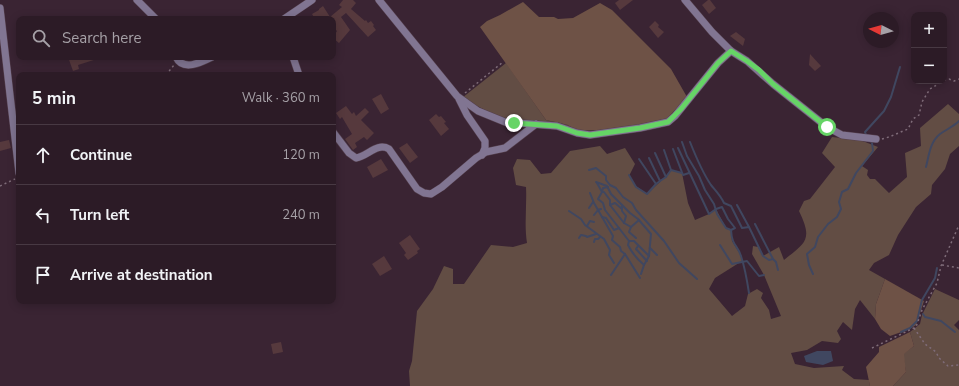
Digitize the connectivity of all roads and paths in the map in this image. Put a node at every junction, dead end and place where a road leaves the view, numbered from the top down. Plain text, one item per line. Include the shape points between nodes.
1 (137, 0) edge
2 (312, 0) edge
3 (380, 0) edge
4 (685, 0) edge
5 (0, 8) edge
6 (153, 16) edge
7 (288, 16) edge
8 (731, 51) junction
9 (176, 60) edge
10 (178, 60) edge
11 (206, 60) edge
12 (295, 60) edge
13 (503, 62) dead end
14 (168, 72) edge
15 (298, 72) edge
16 (959, 79) edge
17 (947, 80) edge
18 (938, 84) edge
19 (459, 98) junction
20 (536, 124) junction
21 (336, 136) edge
22 (876, 139) joint
23 (16, 147) edge
24 (481, 155) junction
25 (16, 178) edge
26 (0, 186) edge
27 (959, 225) edge
28 (942, 265) junction
29 (959, 268) edge
30 (914, 328) junction
31 (872, 348) dead end
32 (959, 365) edge

1 - 6 street
2 - 7 street
3 - 19 street
4 - 8 street
5 - 23 street
8 - 20 street via 668,122 590,135 557,126
8 - 22 street via 759,70 827,127 842,135
9 - 14 path
10 - 11 street via 183,65
12 - 15 street
13 - 19 path
16 - 17 path
18 - 22 path via 930,89 918,115 908,128 889,138
19 - 20 street via 494,119
19 - 24 street via 463,109 485,141
20 - 24 street via 505,148
21 - 24 street via 348,153 356,158 364,157 376,147 384,146 389,149 417,189 431,194
25 - 26 path
27 - 28 path
28 - 29 path
28 - 30 path via 937,283
30 - 31 path
30 - 32 path via 925,344 948,366

